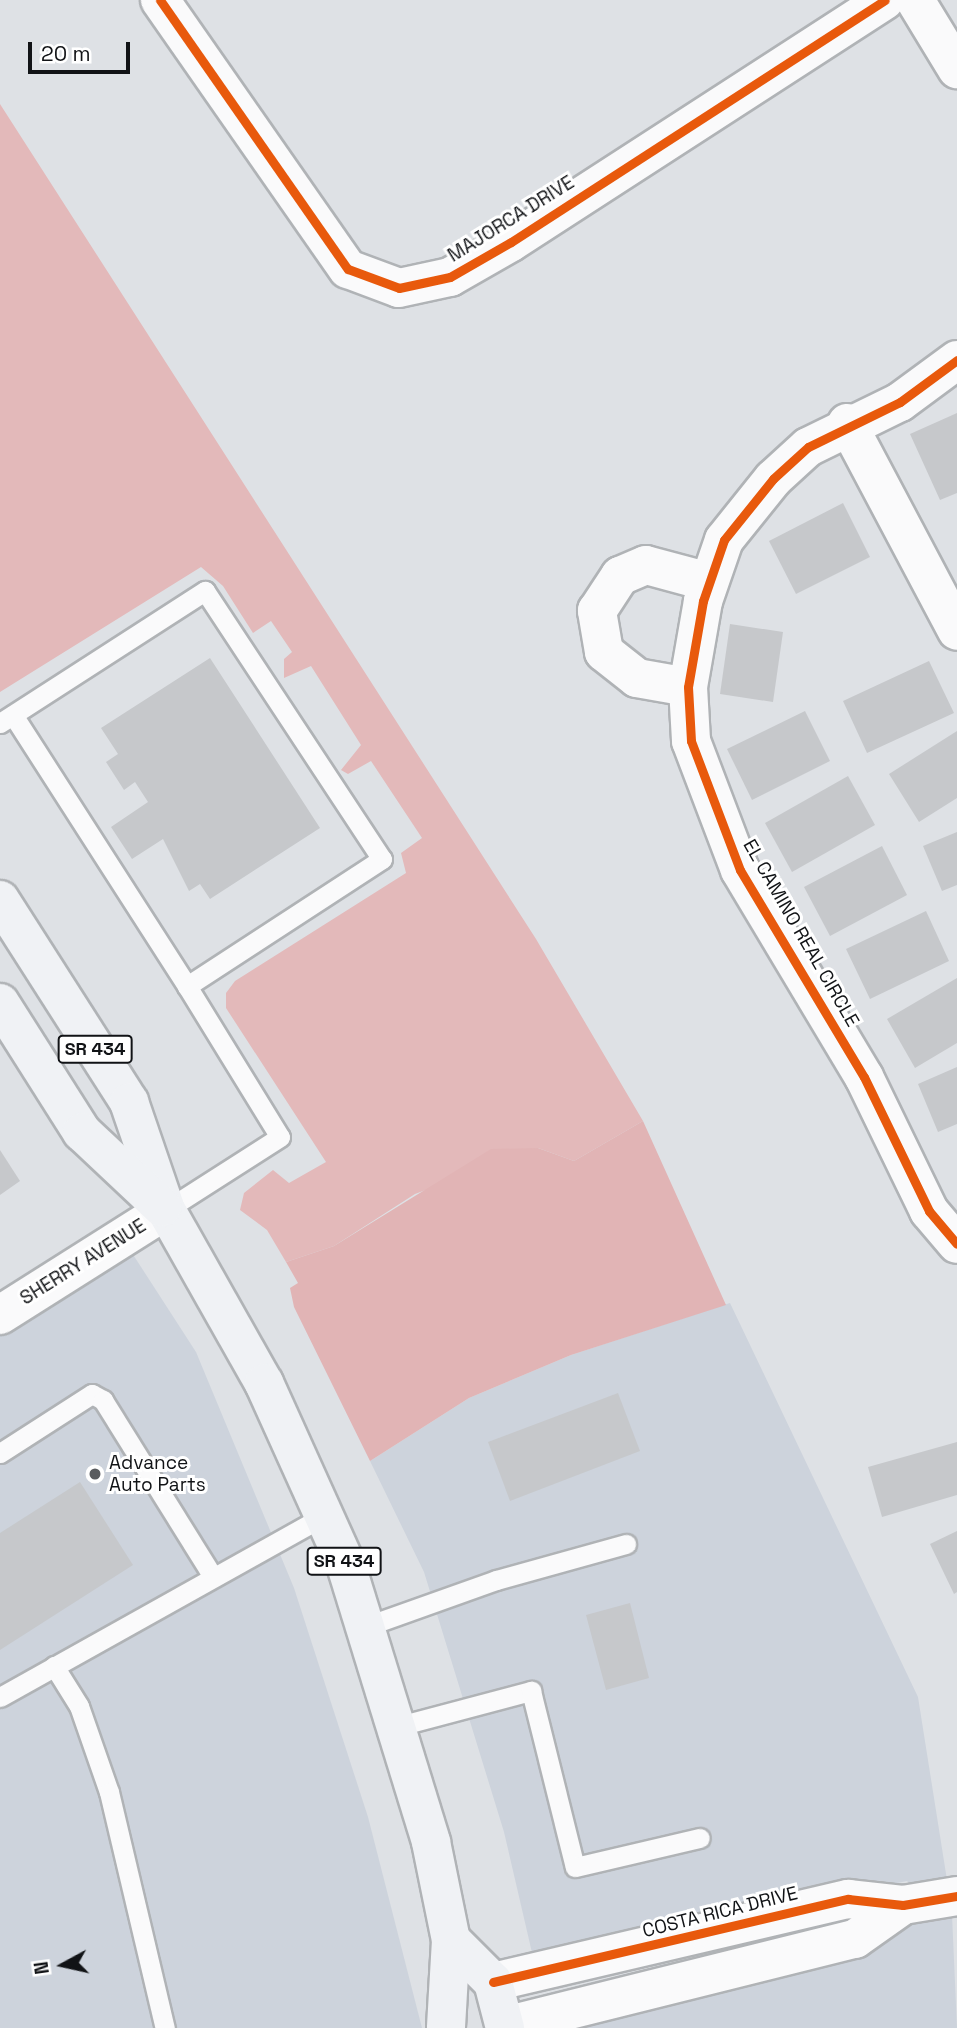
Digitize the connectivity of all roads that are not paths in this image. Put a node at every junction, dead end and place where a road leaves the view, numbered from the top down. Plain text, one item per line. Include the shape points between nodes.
1 (160, 0) edge
2 (885, 0) edge
3 (915, 0) edge
4 (957, 69) edge
5 (957, 360) edge
6 (847, 423) junction
7 (709, 582) junction
8 (957, 631) edge
9 (688, 687) junction
10 (7, 719) edge
11 (0, 900) edge
12 (187, 986) junction
13 (0, 1003) edge
14 (166, 1210) junction
15 (957, 1244) edge
16 (0, 1315) edge
17 (0, 1453) edge
18 (326, 1515) junction
19 (626, 1544) dead end
20 (212, 1575) junction
21 (367, 1626) junction
22 (54, 1666) junction
23 (0, 1697) edge
24 (399, 1726) junction
25 (700, 1838) dead end
26 (957, 1896) edge
27 (903, 1905) junction
28 (451, 1940) junction
29 (493, 1982) junction
30 (505, 2027) edge
31 (165, 2028) edge
32 (446, 2028) edge

1 - 2 street, MAJORCA DRIVE via 348,269 399,288 450,277 511,242
3 - 4 street
5 - 6 street, EL CAMINO REAL CIRCLE via 900,402
6 - 7 street, EL CAMINO REAL CIRCLE via 773,479 724,540
6 - 8 street
7 - 9 street, EL CAMINO REAL CIRCLE
7 - 9 street via 646,565 620,576 597,611 604,652 637,678
9 - 15 street, EL CAMINO REAL CIRCLE via 691,741 740,870 864,1077 929,1211
10 - 12 lane
10 - 12 lane via 205,591 382,859
11 - 14 main road, SR 434 via 129,1102
12 - 14 lane via 280,1137
13 - 14 main road, SR 434 via 82,1132
14 - 16 street, SHERRY AVENUE
14 - 18 main road, SR 434 via 264,1383
17 - 20 lane via 92,1394 103,1400
18 - 20 lane
18 - 21 main road, SR 434
19 - 21 lane via 496,1580
20 - 22 lane
21 - 24 main road, SR 434
22 - 23 lane
22 - 31 lane via 79,1706 109,1792
24 - 25 lane via 531,1691 575,1867
24 - 28 main road, SR 434
26 - 27 street, COSTA RICA DRIVE
27 - 29 street, COSTA RICA DRIVE via 848,1899
27 - 30 street, COSTA RICA DRIVE via 855,1938
28 - 29 main road
28 - 32 main road, SR 434
29 - 30 main road

